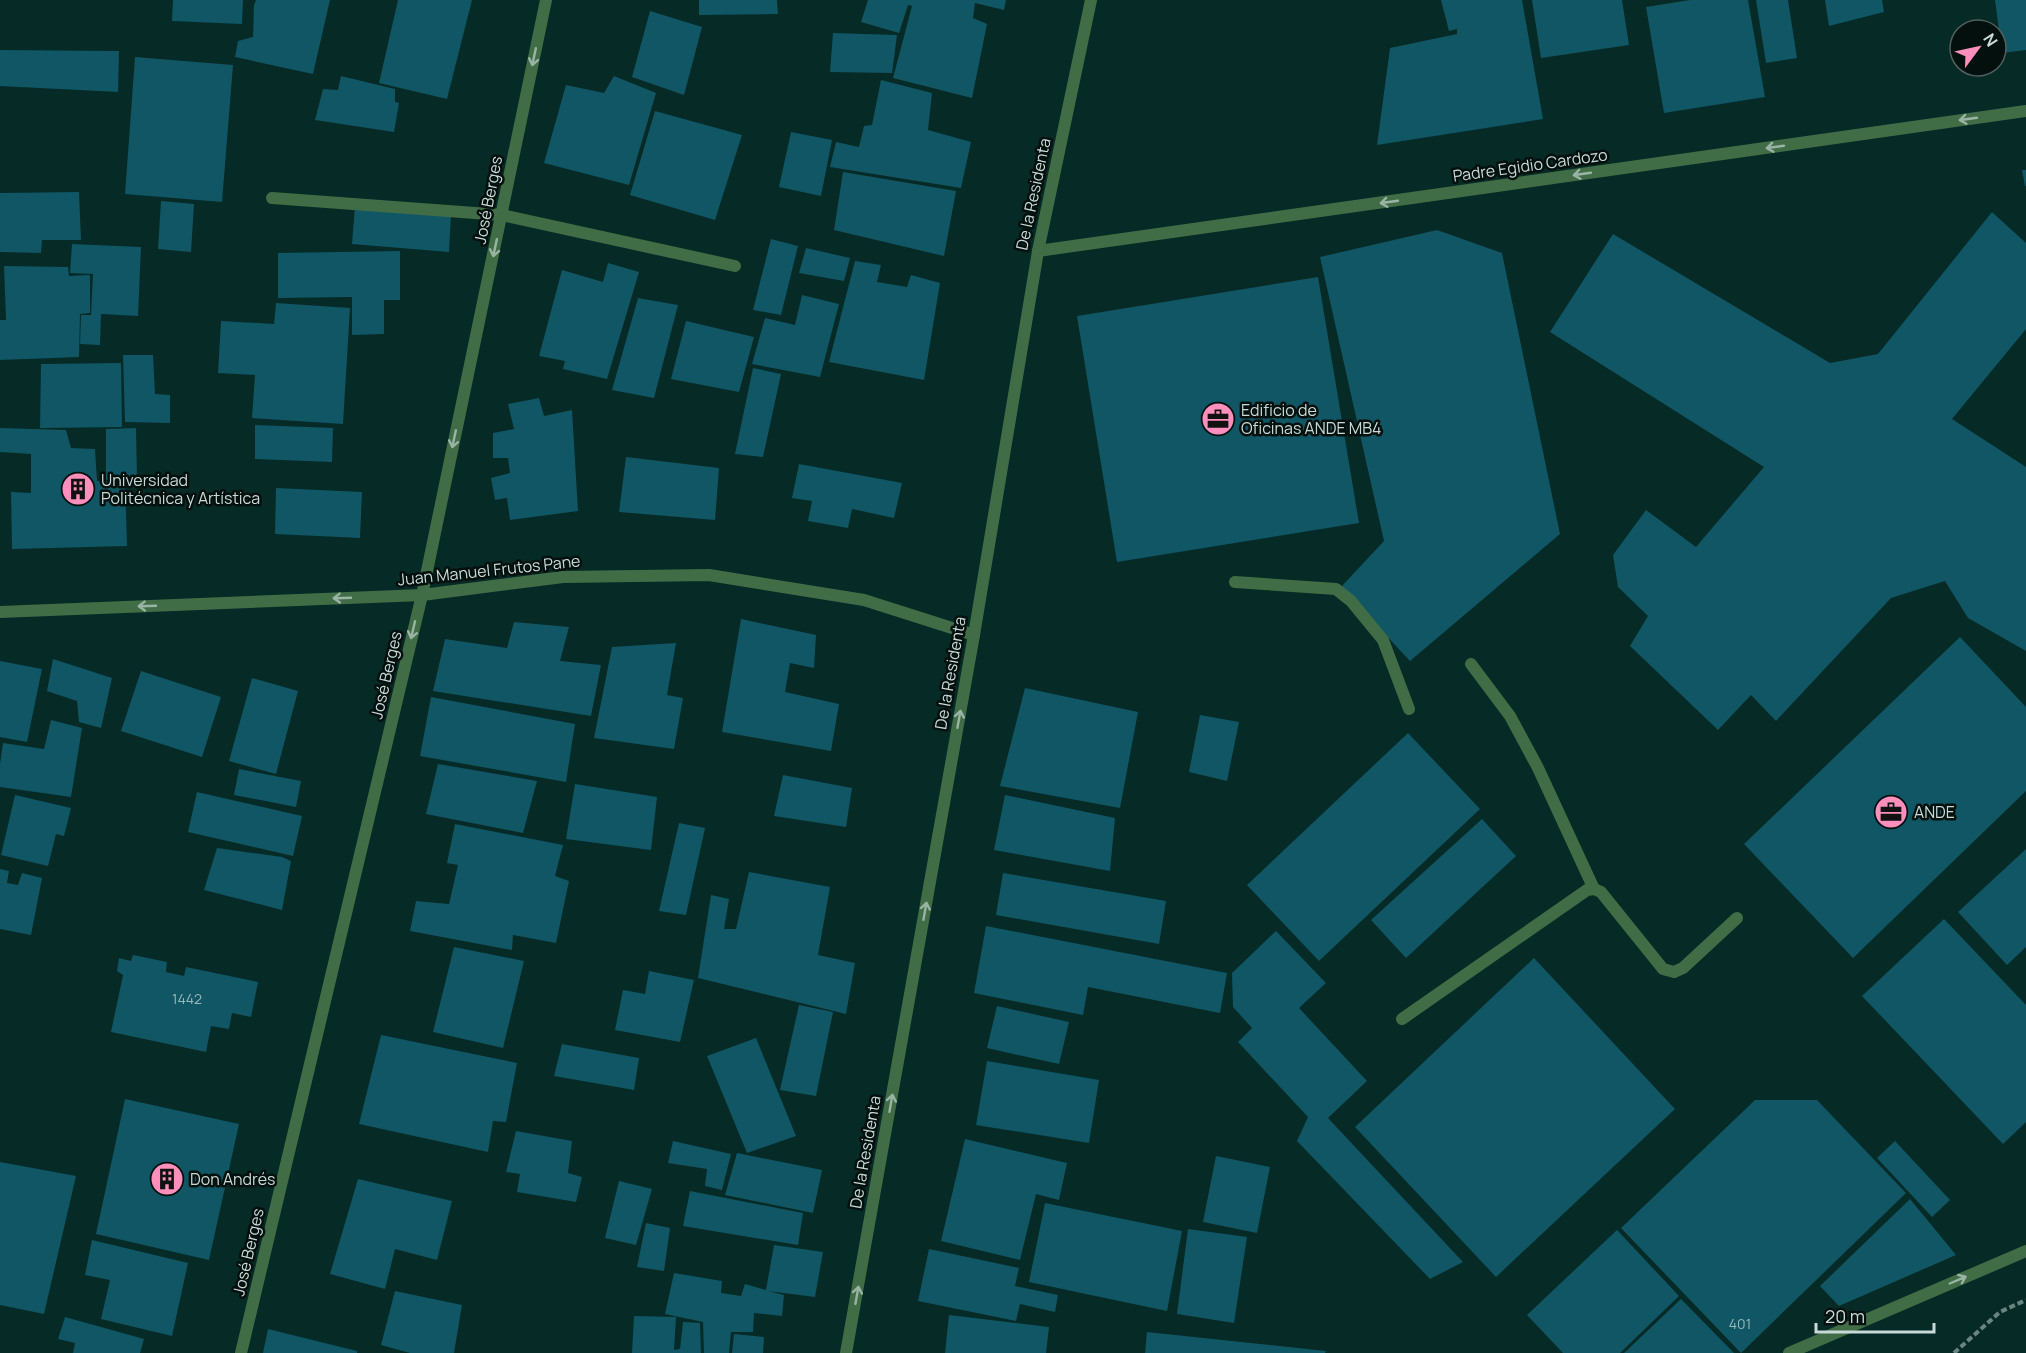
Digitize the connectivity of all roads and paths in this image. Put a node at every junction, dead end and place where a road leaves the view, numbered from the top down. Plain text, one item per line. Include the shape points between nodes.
1 (546, 0) edge
2 (1091, 0) edge
3 (2026, 111) edge
4 (272, 198) dead end
5 (502, 215) junction
6 (1038, 251) junction
7 (735, 266) dead end
8 (1235, 582) dead end
9 (422, 595) junction
10 (0, 612) edge
11 (974, 635) junction
12 (1471, 664) dead end
13 (1409, 710) dead end
14 (1594, 889) junction
15 (1737, 918) dead end
16 (1402, 1019) dead end
17 (2026, 1251) edge
18 (2026, 1300) edge
19 (241, 1353) edge
20 (846, 1353) edge
21 (1789, 1353) edge
22 (1954, 1353) edge

1 -> 5 street, José Berges
2 - 6 street, De la Residenta
3 -> 6 street, Padre Egidio Cardozo
4 - 5 street
5 - 7 street
5 -> 9 street, José Berges
6 - 11 street, De la Residenta
8 - 13 street via 1336,590 1351,601 1383,640
9 -> 10 street, Juan Manuel Frutos Pane
9 - 11 street, Juan Manuel Frutos Pane via 563,577 709,576 864,600
9 -> 19 street, José Berges
20 -> 11 street, De la Residenta
12 - 14 street via 1510,716
14 - 15 street via 1601,892 1663,969 1674,972
14 - 16 street via 1587,890
21 -> 17 street
18 - 22 path via 2000,1311

